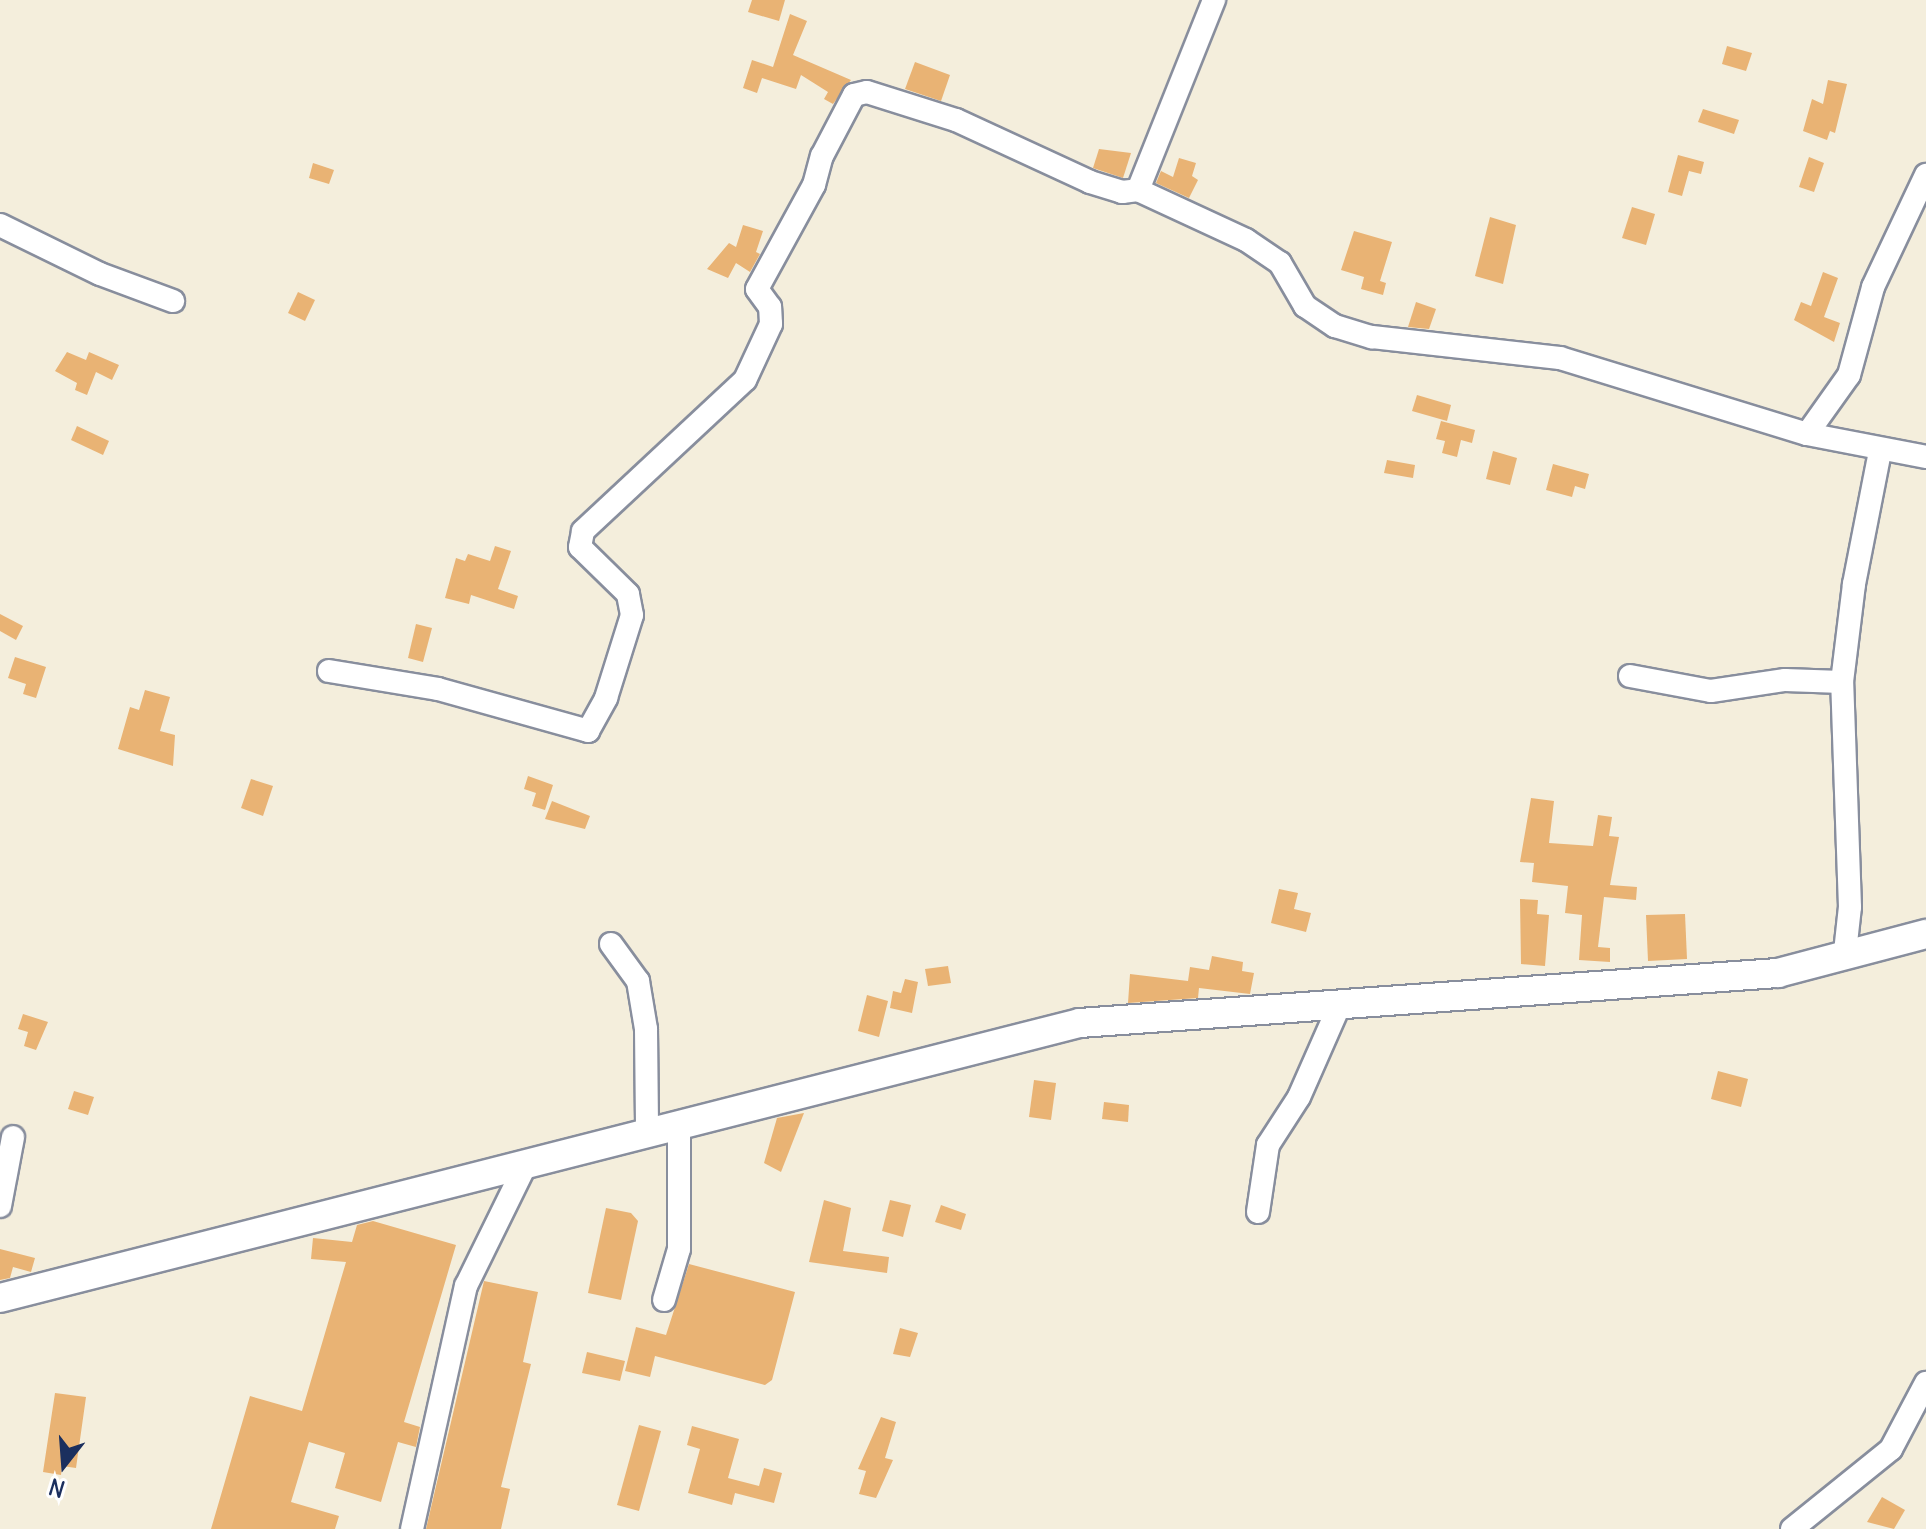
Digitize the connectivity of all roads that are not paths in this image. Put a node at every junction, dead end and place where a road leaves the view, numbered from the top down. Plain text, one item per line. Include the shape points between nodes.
1 (1214, 0) edge
2 (1926, 175) edge
3 (1138, 190) junction
4 (0, 225) edge
5 (173, 301) dead end
6 (1807, 434) junction
7 (1880, 452) junction
8 (1926, 457) edge
9 (329, 671) dead end
10 (1630, 676) dead end
11 (1842, 682) junction
12 (1926, 934) edge
13 (611, 944) dead end
14 (1845, 952) junction
15 (1340, 1004) junction
16 (679, 1125) junction
17 (647, 1133) junction
18 (13, 1137) dead end
19 (526, 1164) junction
20 (0, 1206) edge
21 (1258, 1212) dead end
22 (0, 1298) edge
23 (664, 1300) dead end
24 (1926, 1383) edge
25 (412, 1529) edge
26 (1792, 1529) edge

1 - 3 street
2 - 6 street via 1873,287 1849,375
3 - 6 street via 1246,240 1280,263 1305,306 1335,326 1372,337 1560,358
3 - 9 street via 1122,192 1090,182 956,120 867,92 854,95 822,156 814,185 757,289 770,307 771,324 745,380 583,531 580,547 628,594 632,615 606,698 588,731 438,689
4 - 5 street via 100,274
6 - 7 street
7 - 8 street
7 - 11 street
10 - 11 street via 1711,691 1785,680
11 - 14 street via 1850,907
12 - 14 main road
13 - 17 street via 638,981 646,1029
14 - 15 main road via 1778,973
15 - 16 main road via 1080,1023
15 - 21 street via 1299,1097 1268,1145
16 - 17 main road
16 - 23 street via 679,1249
17 - 19 main road
18 - 20 street
19 - 22 main road
19 - 25 street via 466,1286
24 - 26 street via 1891,1449

